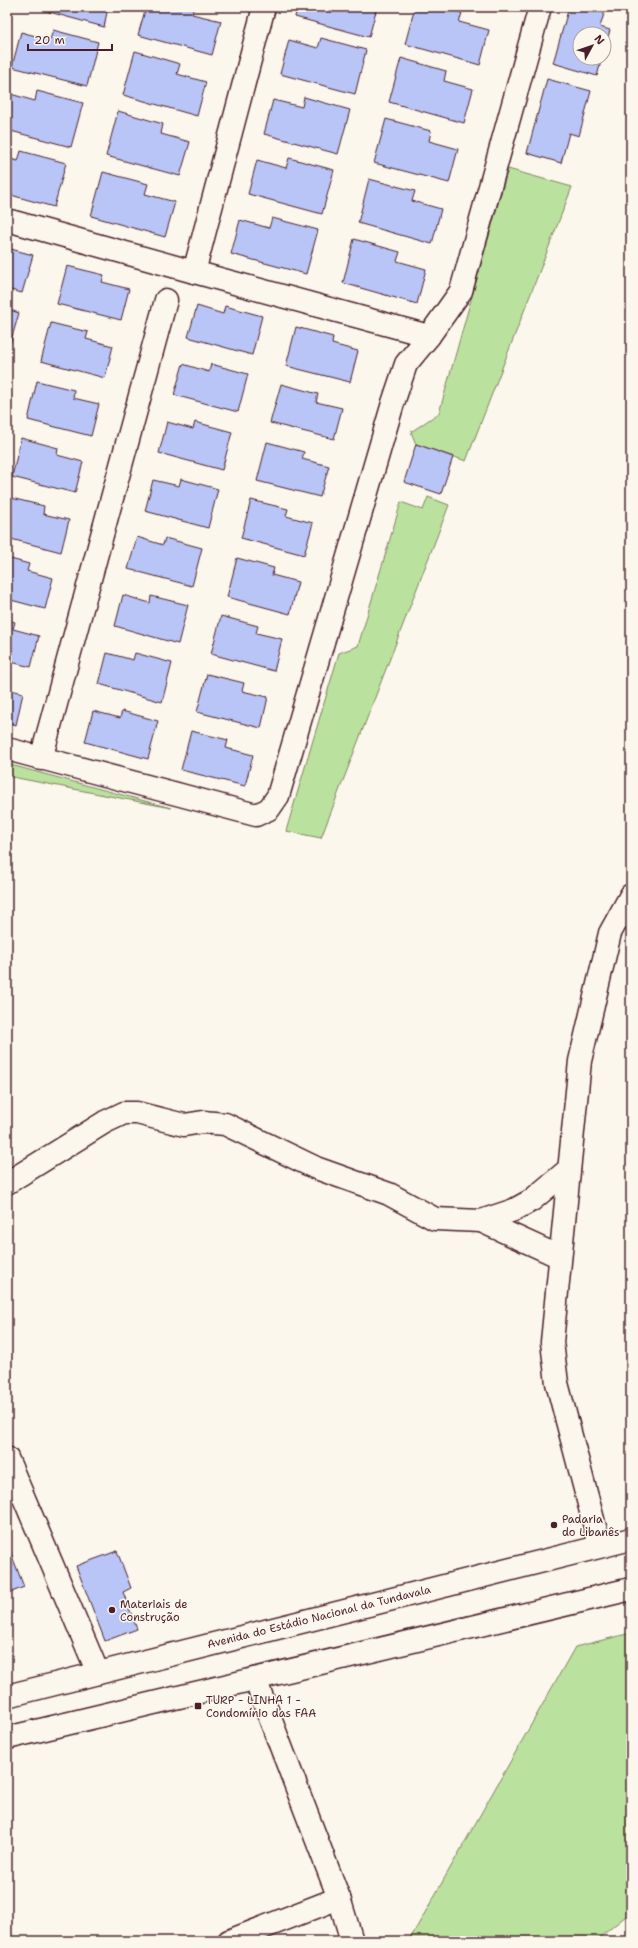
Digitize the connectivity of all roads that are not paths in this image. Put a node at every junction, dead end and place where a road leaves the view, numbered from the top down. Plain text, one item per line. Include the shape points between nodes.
1 (264, 7) edge
2 (540, 7) edge
3 (7, 220) edge
4 (194, 272) junction
5 (166, 300) dead end
6 (429, 336) junction
7 (7, 749) edge
8 (41, 759) junction
9 (631, 895) edge
10 (569, 1169) junction
11 (7, 1183) edge
12 (481, 1221) junction
13 (560, 1257) junction
14 (7, 1458) edge
15 (631, 1539) edge
16 (600, 1546) junction
17 (631, 1589) edge
18 (98, 1673) junction
19 (255, 1679) junction
20 (7, 1696) edge
21 (7, 1738) edge
22 (338, 1898) junction
23 (229, 1941) edge
24 (352, 1941) edge

1 - 4 street
2 - 6 street via 461,291
3 - 4 street
4 - 6 street
5 - 8 street
6 - 8 street via 406,364 278,796 269,809 256,815
7 - 8 street
9 - 10 street via 610,933 580,1061
10 - 12 street via 532,1200 514,1210
10 - 13 street
11 - 12 street via 105,1122 124,1113 137,1113 184,1125 203,1122 225,1124 316,1168 389,1194 435,1219
12 - 13 street
13 - 16 street via 552,1342 557,1382
14 - 18 street
15 - 16 street, Avenida do Estádio Nacional da Tundavala
16 - 18 street, Avenida do Estádio Nacional da Tundavala
17 - 19 street
18 - 20 street, Avenida do Estádio Nacional da Tundavala
19 - 21 street
19 - 22 street
22 - 23 street
22 - 24 street

